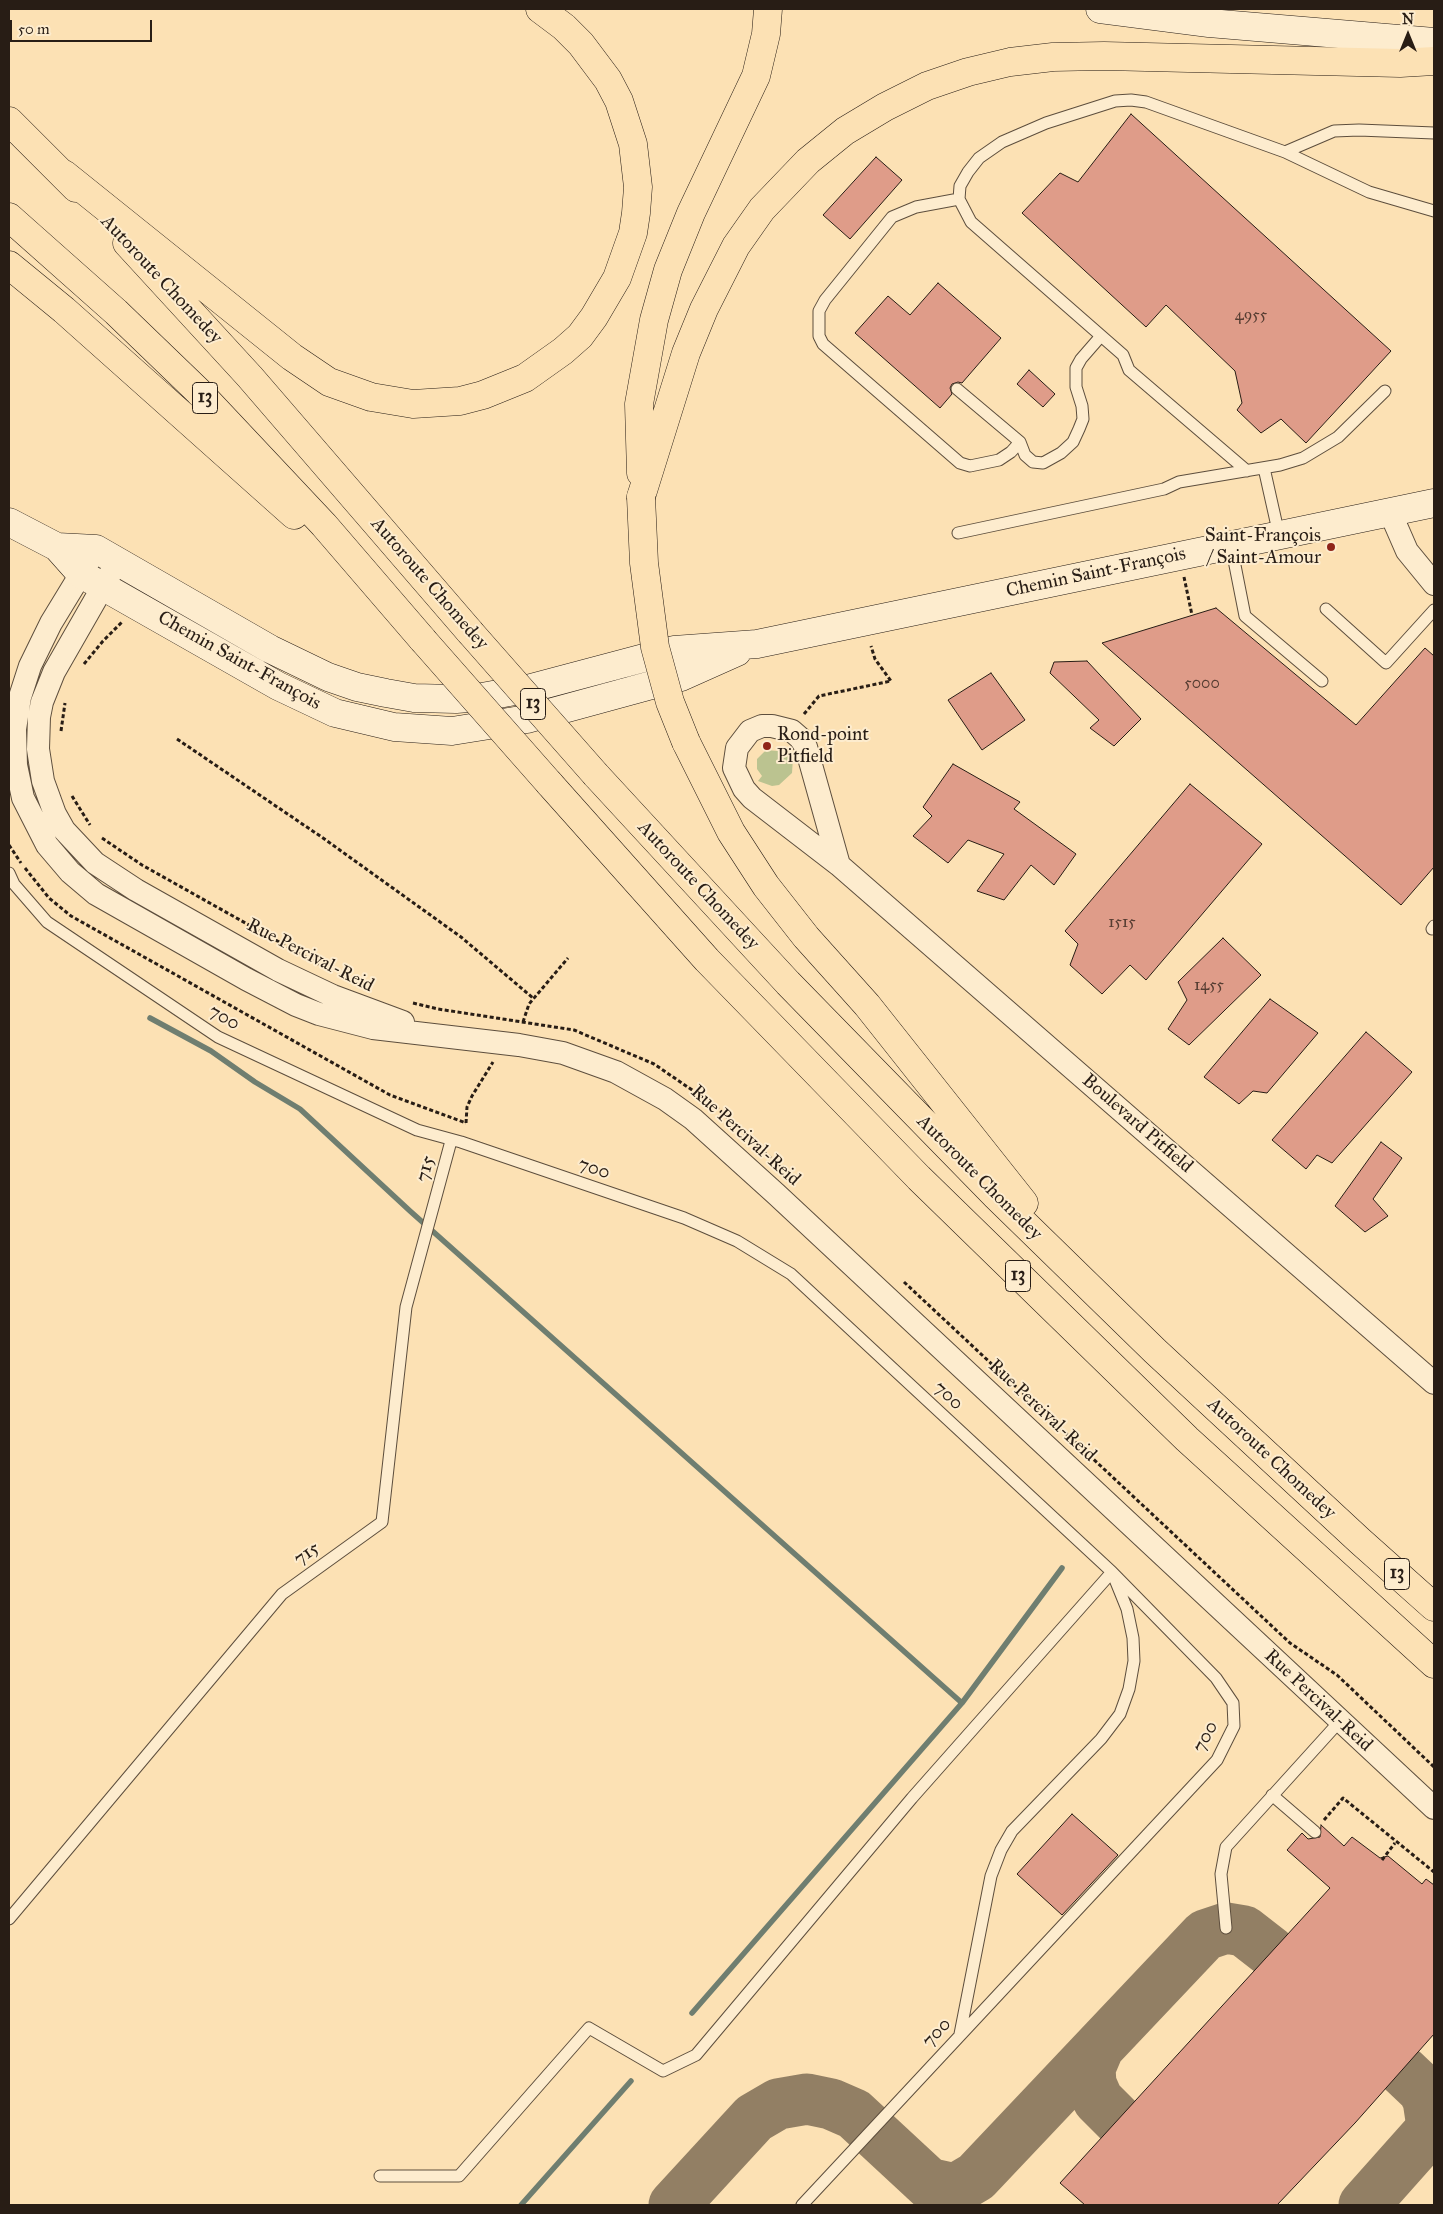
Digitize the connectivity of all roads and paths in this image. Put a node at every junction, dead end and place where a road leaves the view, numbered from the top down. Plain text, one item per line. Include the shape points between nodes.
1 (540, 9) edge
2 (1100, 9) edge
3 (768, 14) edge
4 (1434, 42) edge
5 (1434, 61) edge
6 (9, 121) edge
7 (1434, 132) edge
8 (1284, 152) junction
9 (64, 174) junction
10 (959, 200) junction
11 (1434, 211) edge
12 (9, 217) edge
13 (9, 265) edge
14 (1101, 336) junction
15 (957, 389) dead end
16 (1385, 392) dead end
17 (1020, 442) junction
18 (1264, 468) junction
19 (1247, 471) junction
20 (641, 497) junction
21 (1434, 502) edge
22 (1390, 512) junction
23 (9, 522) edge
24 (958, 533) dead end
25 (1279, 535) junction
26 (1231, 545) junction
27 (57, 547) junction
28 (107, 556) junction
29 (1184, 577) dead end
30 (92, 580) junction
31 (1434, 584) edge
32 (384, 596) junction
33 (1326, 609) dead end
34 (1434, 610) edge
35 (1192, 615) dead end
36 (122, 622) dead end
37 (757, 644) junction
38 (871, 646) dead end
39 (81, 669) dead end
40 (1322, 681) dead end
41 (66, 700) dead end
42 (802, 716) dead end
43 (60, 738) dead end
44 (177, 739) dead end
45 (71, 792) dead end
46 (93, 828) dead end
47 (99, 836) dead end
48 (9, 845) edge
49 (839, 866) junction
50 (9, 874) edge
51 (568, 958) dead end
52 (329, 970) dead end
53 (533, 998) junction
54 (411, 1002) dead end
55 (524, 1021) junction
56 (497, 1042) junction
57 (519, 1045) junction
58 (466, 1123) junction
59 (456, 1142) junction
60 (800, 1186) dead end
61 (902, 1281) dead end
62 (1100, 1297) junction
63 (1434, 1384) edge
64 (1112, 1572) junction
65 (1434, 1607) edge
66 (1434, 1664) edge
67 (1348, 1686) junction
68 (1344, 1690) dead end
69 (1340, 1721) junction
70 (1434, 1767) edge
71 (1272, 1795) junction
72 (1434, 1808) edge
73 (1324, 1820) dead end
74 (1315, 1832) dead end
75 (1396, 1843) junction
76 (1382, 1860) dead end
77 (1434, 1872) edge
78 (9, 1919) edge
79 (1226, 1928) dead end
80 (960, 2034) junction
81 (380, 2176) dead end
82 (802, 2205) edge

1 - 9 highway via 581,44 608,80 618,101 633,144 638,187 636,213 633,233 617,278 580,336 531,374 483,395 460,401 413,404 371,398 329,382 292,358
2 - 4 street via 1209,23
3 - 20 highway via 760,65 691,213 668,270 654,320 639,404
5 - 20 highway via 1053,57 968,72 927,86 885,106 845,131 808,161 762,209 736,246 713,289 689,346
6 - 9 highway, Autoroute Chomedey / 13
7 - 8 lane via 1334,131
8 - 10 lane via 1146,102 1115,101 1046,123 1002,142 979,158 968,172 960,186
8 - 11 lane via 1369,192
9 - 62 highway, Autoroute Chomedey / 13, bridge via 256,383 470,632 705,896 833,1030
10 - 14 lane via 971,222
10 - 17 lane via 916,207 892,217 825,300 819,311 819,336 823,344 960,464 970,466 999,460
12 - 32 highway, 13 via 116,312 198,391 318,519
13 - 32 highway via 64,310
14 - 17 lane via 1076,368 1082,419 1072,442 1043,463 1034,462 1025,455
14 - 19 lane via 1123,355 1129,370
15 - 17 lane
16 - 18 lane via 1351,426 1321,448 1303,458
18 - 19 lane
18 - 25 lane
19 - 24 lane via 1179,482 1164,489
20 - 62 highway, bridge via 644,563 655,646 670,702 686,742 731,832 806,937 867,1005
21 - 22 street, Chemin Saint-François
22 - 25 street, Chemin Saint-François
22 - 31 street via 1407,551
23 - 27 street, Chemin Saint-François
25 - 26 street, Chemin Saint-François
26 - 37 street, Chemin Saint-François
26 - 40 lane via 1245,616
27 - 28 street, Chemin Saint-François
27 - 30 street, Chemin Saint-François
28 - 30 street, Rue Percival-Reid
28 - 37 street, Chemin Saint-François via 301,665 357,687 414,698 482,697 531,688 674,650
29 - 35 path
30 - 37 street, Chemin Saint-François via 306,701 366,721 423,730 480,728 584,705 681,677
30 - 56 street, Rue Percival-Reid via 51,623 30,666 20,697 15,729 16,765 23,798 37,829 58,860 96,894 296,1005 373,1028
32 - 66 highway, 13, bridge via 675,926 919,1178 1188,1439
33 - 34 lane via 1386,663
36 - 39 path
38 - 42 path via 875,659 891,682 819,696
41 - 43 path
44 - 53 path via 454,932
45 - 46 path via 78,809
47 - 52 path, Rue Percival-Reid via 142,865
48 - 58 path via 49,898 71,916 390,1095
49 - 49 street, Boulevard Pitfield via 806,747 792,731 772,726 750,731 737,748 735,758 734,768 744,789
49 - 63 street, Boulevard Pitfield
50 - 59 lane, 700 via 47,922 218,1038 416,1130
51 - 53 path
53 - 55 path
54 - 55 path, Rue Percival-Reid
55 - 57 path
55 - 60 path, Rue Percival-Reid via 591,1036 654,1064 714,1105
56 - 57 street, Rue Percival-Reid
56 - 58 path via 497,1055 467,1107
57 - 69 street, Rue Percival-Reid via 563,1053 616,1072 650,1089 693,1119
58 - 59 path
59 - 64 lane, 700 via 684,1218 737,1240 791,1274
59 - 78 lane, 715 via 406,1308 382,1522 282,1594
61 - 67 path, Rue Percival-Reid via 1290,1642
62 - 65 highway, Autoroute Chomedey / 13
64 - 80 lane via 1127,1609 1133,1638 1134,1661 1129,1689 1120,1714 1101,1739 1012,1831 1001,1850 991,1876
64 - 80 lane, 700 via 1216,1678 1233,1703 1234,1726 1217,1760
64 - 81 lane via 912,1798 696,2055 662,2071 589,2028 459,2176
67 - 68 path, Rue Percival-Reid
67 - 70 path, Rue Percival-Reid
69 - 71 lane
69 - 72 street, Rue Percival-Reid
71 - 74 lane
71 - 79 lane via 1232,1837 1223,1854 1221,1874
73 - 75 path via 1343,1798
75 - 76 path
75 - 77 path
80 - 82 lane, 700

